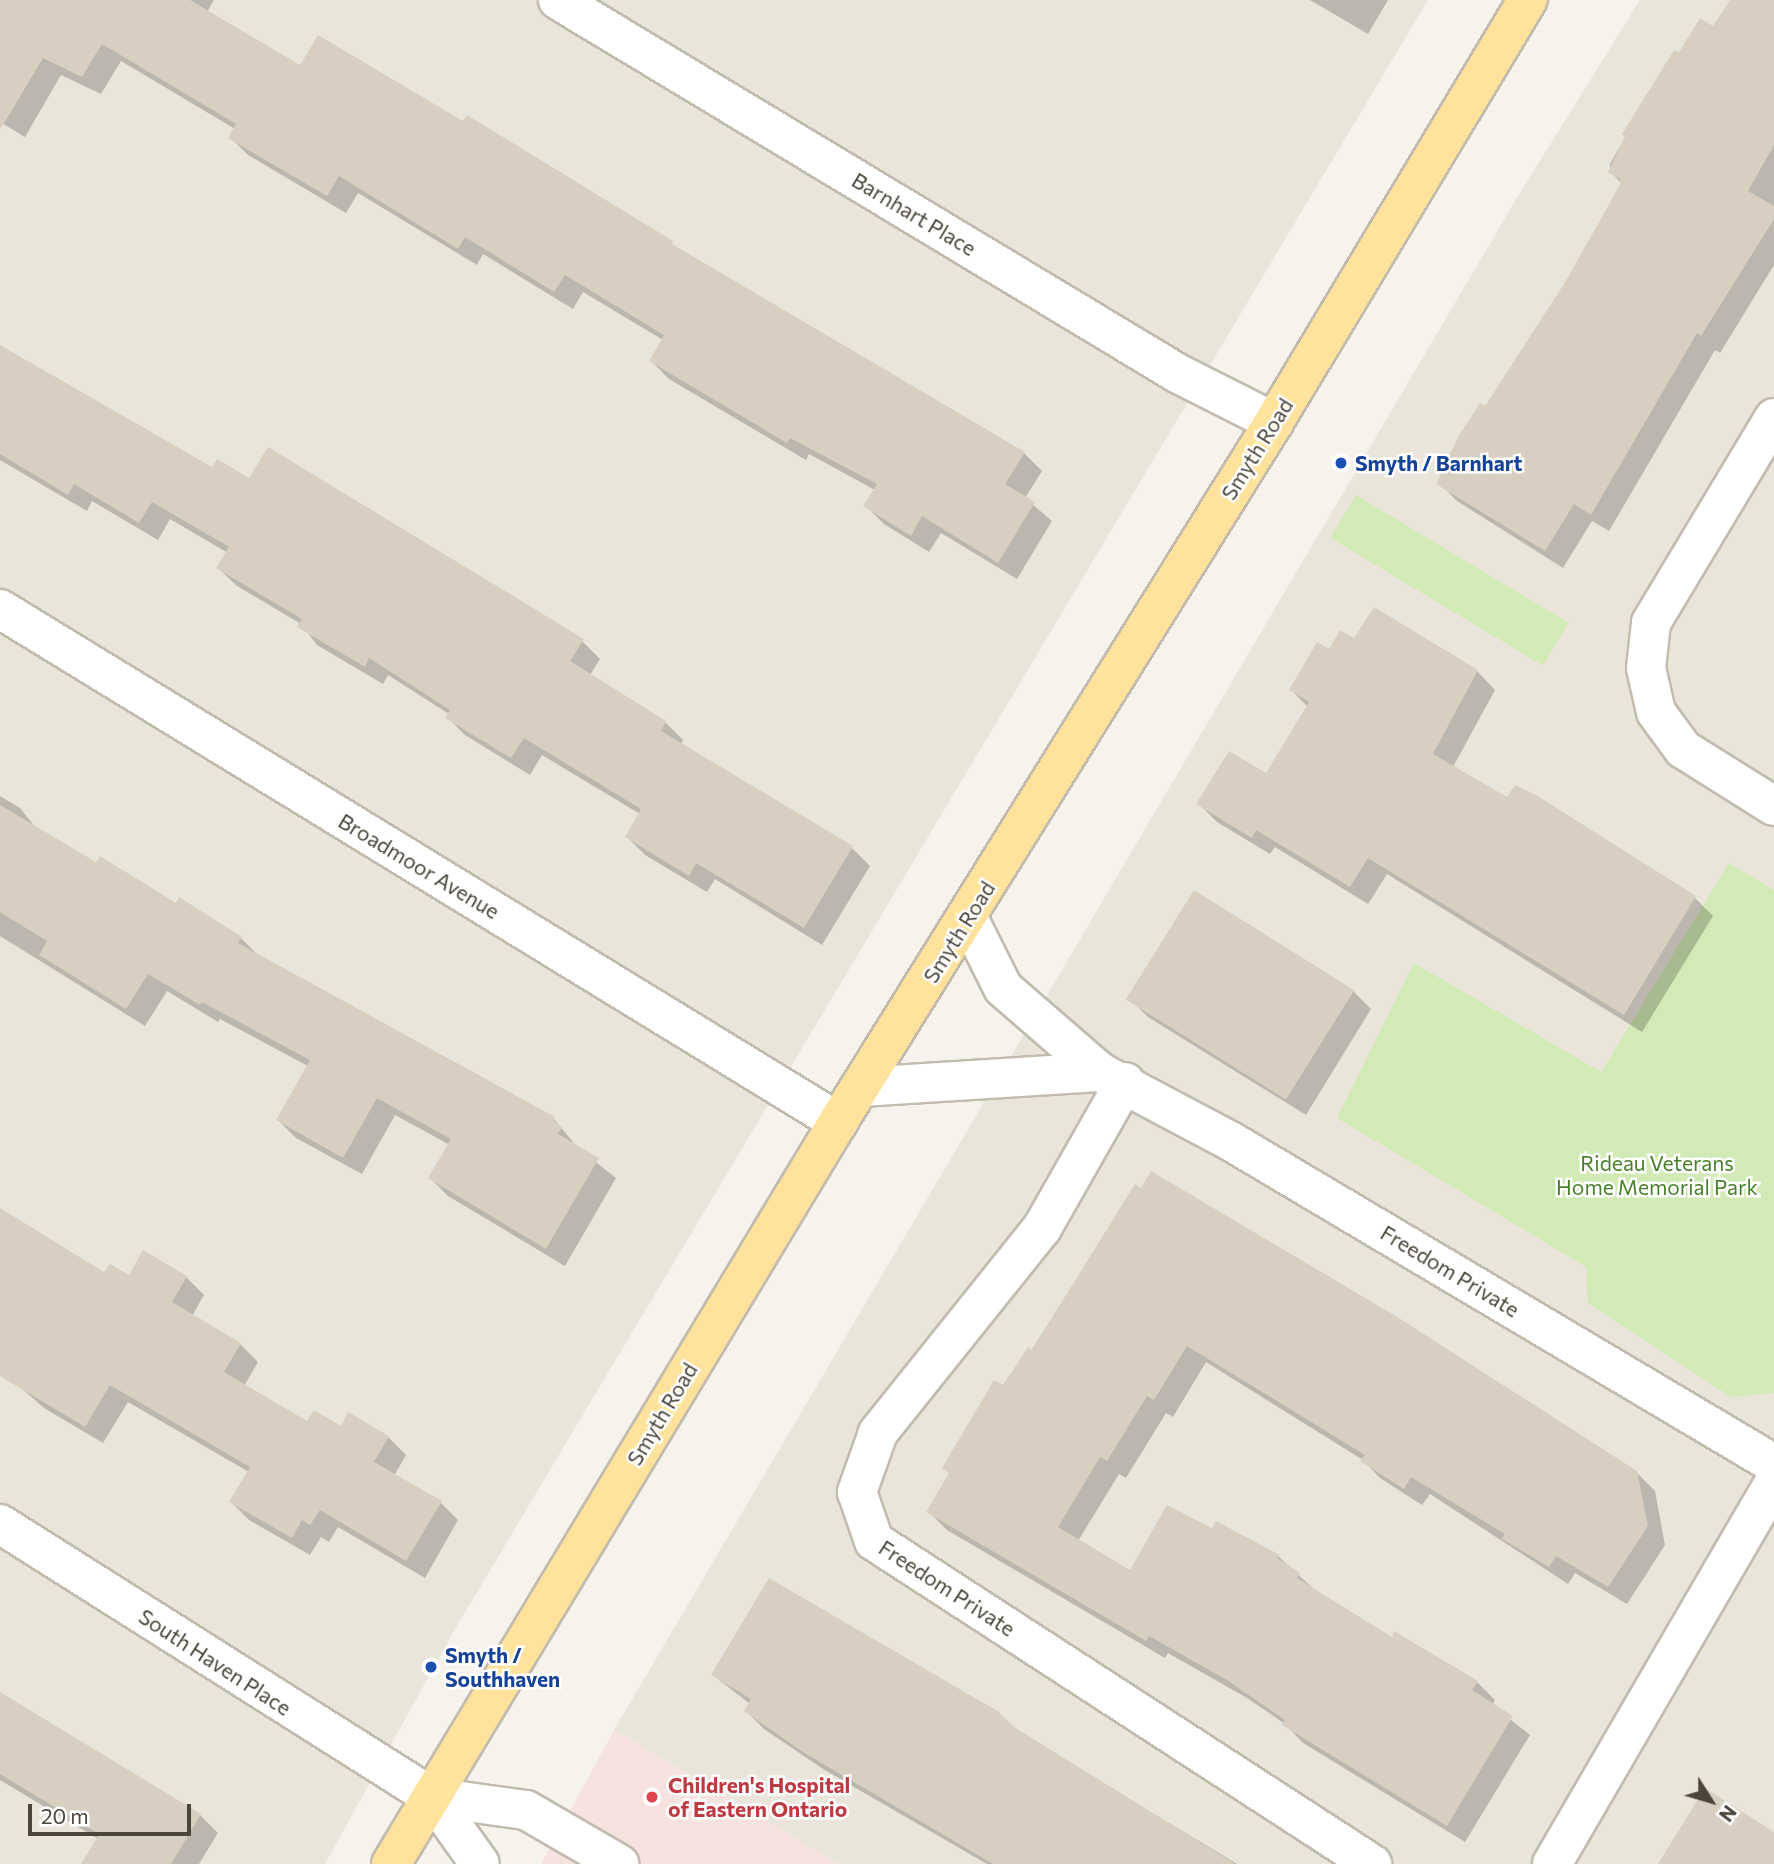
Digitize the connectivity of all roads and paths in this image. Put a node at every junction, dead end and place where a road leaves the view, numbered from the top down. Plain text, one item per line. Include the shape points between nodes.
1 (558, 0) edge
2 (1528, 0) edge
3 (1774, 418) edge
4 (1274, 422) junction
5 (0, 609) edge
6 (1774, 806) edge
7 (968, 918) junction
8 (1112, 1077) junction
9 (860, 1087) junction
10 (838, 1122) junction
11 (1774, 1464) edge
12 (1774, 1483) edge
13 (0, 1524) edge
14 (432, 1797) junction
15 (391, 1864) edge
16 (480, 1864) edge
17 (619, 1864) edge
18 (1372, 1864) edge
19 (1552, 1864) edge

1 - 4 street, Barnhart Place via 1177,373
2 - 4 main road, Smyth Road
3 - 6 street via 1651,623 1646,668 1656,712 1682,749
4 - 7 main road, Smyth Road
5 - 10 street, Broadmoor Avenue
7 - 8 street, Freedom Private via 1003,988
7 - 9 main road, Smyth Road
8 - 9 street
8 - 11 street, Freedom Private
8 - 18 street, Freedom Private via 1042,1228 878,1433 857,1492 874,1541
9 - 10 main road, Smyth Road
10 - 14 main road, Smyth Road
12 - 19 street
13 - 14 street, South Haven Place
14 - 15 main road, Smyth Road
14 - 16 street
14 - 17 street via 526,1810

